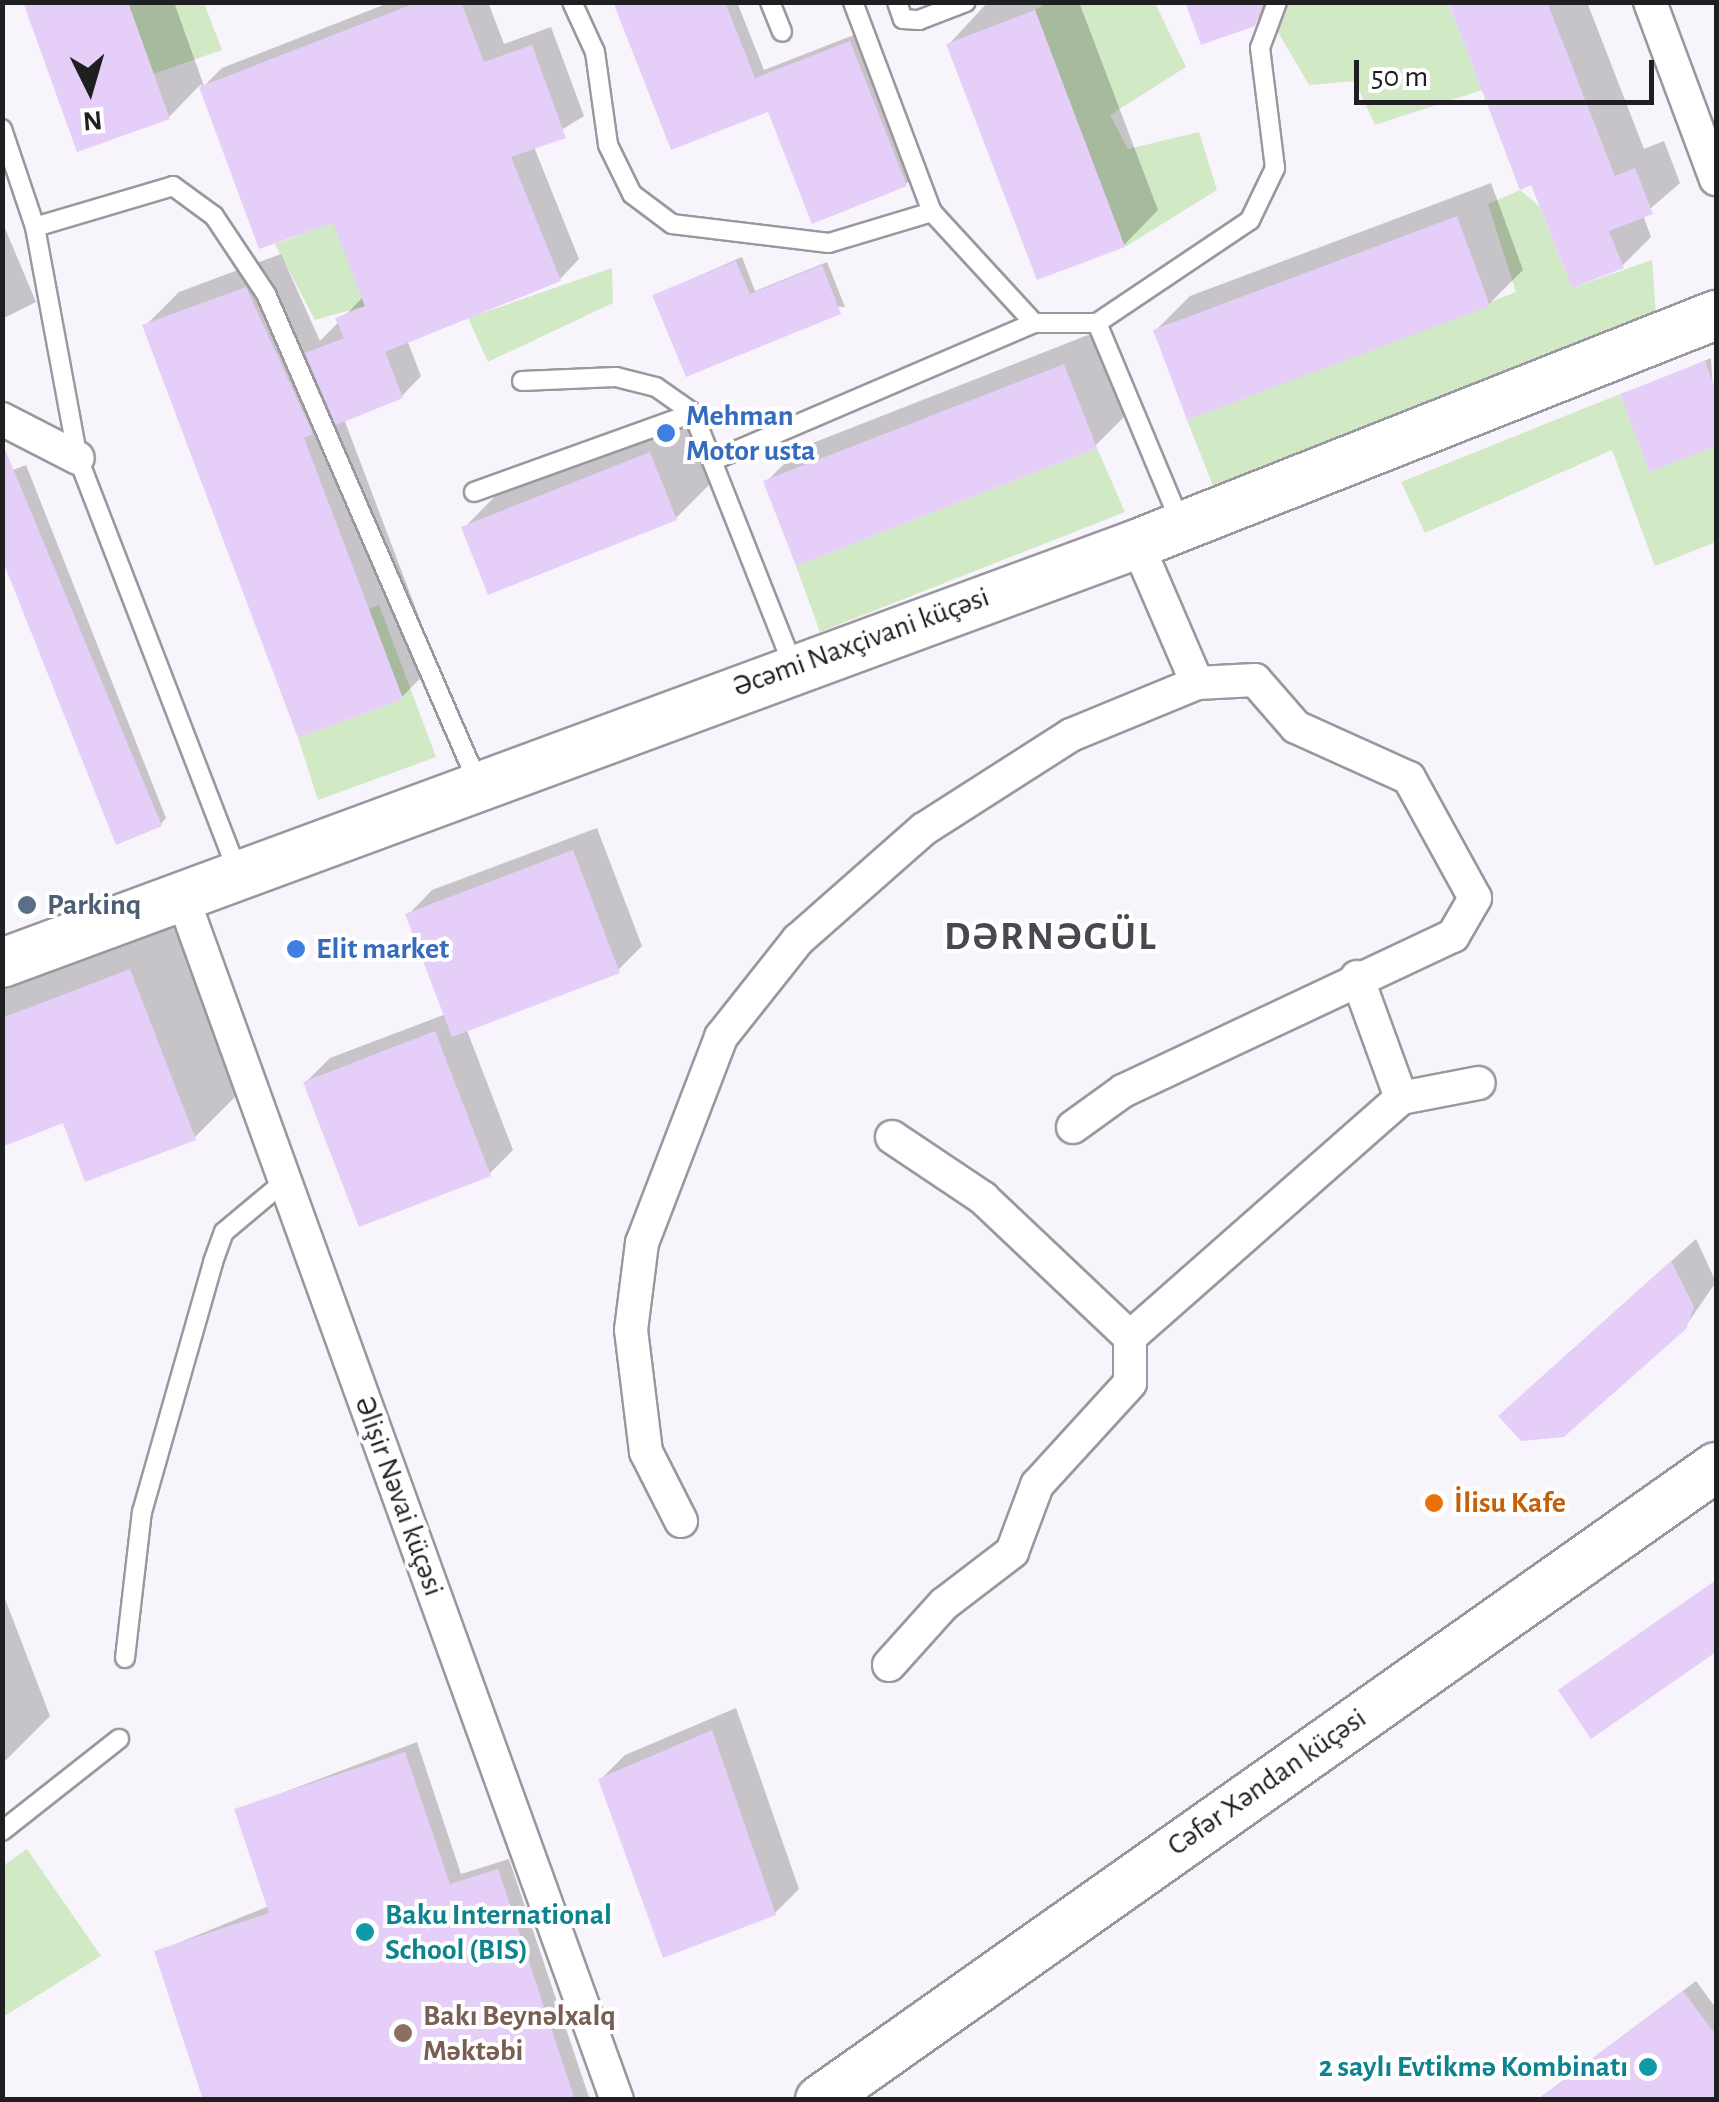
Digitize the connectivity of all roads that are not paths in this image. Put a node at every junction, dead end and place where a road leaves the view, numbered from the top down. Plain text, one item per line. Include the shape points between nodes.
1 (572, 2) edge
2 (770, 2) edge
3 (853, 2) edge
4 (897, 2) edge
5 (966, 2) edge
6 (1277, 2) edge
7 (1650, 2) edge
8 (782, 32) dead end
9 (2, 130) edge
10 (1716, 179) edge
11 (932, 212) junction
12 (36, 228) junction
13 (1716, 315) edge
14 (1097, 322) junction
15 (1034, 323) junction
16 (522, 381) dead end
17 (693, 412) junction
18 (2, 419) edge
19 (78, 458) junction
20 (712, 461) junction
21 (474, 492) dead end
22 (1181, 525) junction
23 (1136, 544) junction
24 (792, 666) junction
25 (1197, 683) junction
26 (477, 781) junction
27 (237, 871) junction
28 (181, 893) junction
29 (2, 963) edge
30 (1358, 978) junction
31 (1480, 1084) dead end
32 (1401, 1098) junction
33 (1073, 1127) dead end
34 (892, 1137) dead end
35 (285, 1180) junction
36 (1130, 1338) junction
37 (1716, 1467) edge
38 (681, 1521) dead end
39 (126, 1658) dead end
40 (889, 1665) dead end
41 (119, 1739) dead end
42 (2, 1830) edge
43 (616, 2100) edge
44 (820, 2100) edge

1 - 11 lane via 594,52 608,144 632,194 672,224 830,243
2 - 8 lane
3 - 11 lane
4 - 5 lane via 903,20 920,20
6 - 14 lane via 1260,48 1275,168 1266,198 1250,220
7 - 10 street
9 - 12 lane
11 - 15 lane
12 - 19 lane
12 - 26 lane via 172,186 214,216 266,294
13 - 22 street, Əcəmi Naxçivani küçəsi
14 - 15 lane
14 - 22 lane
15 - 20 lane
16 - 17 lane via 616,377 656,386
17 - 20 lane
17 - 21 lane
18 - 19 street
19 - 27 lane
20 - 24 lane
22 - 23 street, Əcəmi Naxçivani küçəsi
23 - 24 street, Əcəmi Naxçivani küçəsi
23 - 25 street
24 - 26 street, Əcəmi Naxçivani küçəsi
25 - 30 street via 1254,680 1296,727 1409,778 1476,898 1453,936
25 - 38 street via 1071,735 924,828 798,940 722,1037 642,1243 632,1330 646,1452
26 - 27 street, Əcəmi Naxçivani küçəsi
27 - 28 street, Əcəmi Naxçivani küçəsi
28 - 29 street, Əcəmi Naxçivani küçəsi
28 - 35 street, Əlişir Nəvai küçəsi
30 - 32 street
30 - 33 street via 1123,1091
31 - 32 street
32 - 36 street
34 - 36 street via 983,1198
35 - 39 lane via 224,1232 207,1278 142,1512
35 - 43 street, Əlişir Nəvai küçəsi
36 - 40 street via 1130,1383 1037,1485 1012,1552 944,1604
37 - 44 street, Cəfər Xəndan küçəsi
41 - 42 lane

